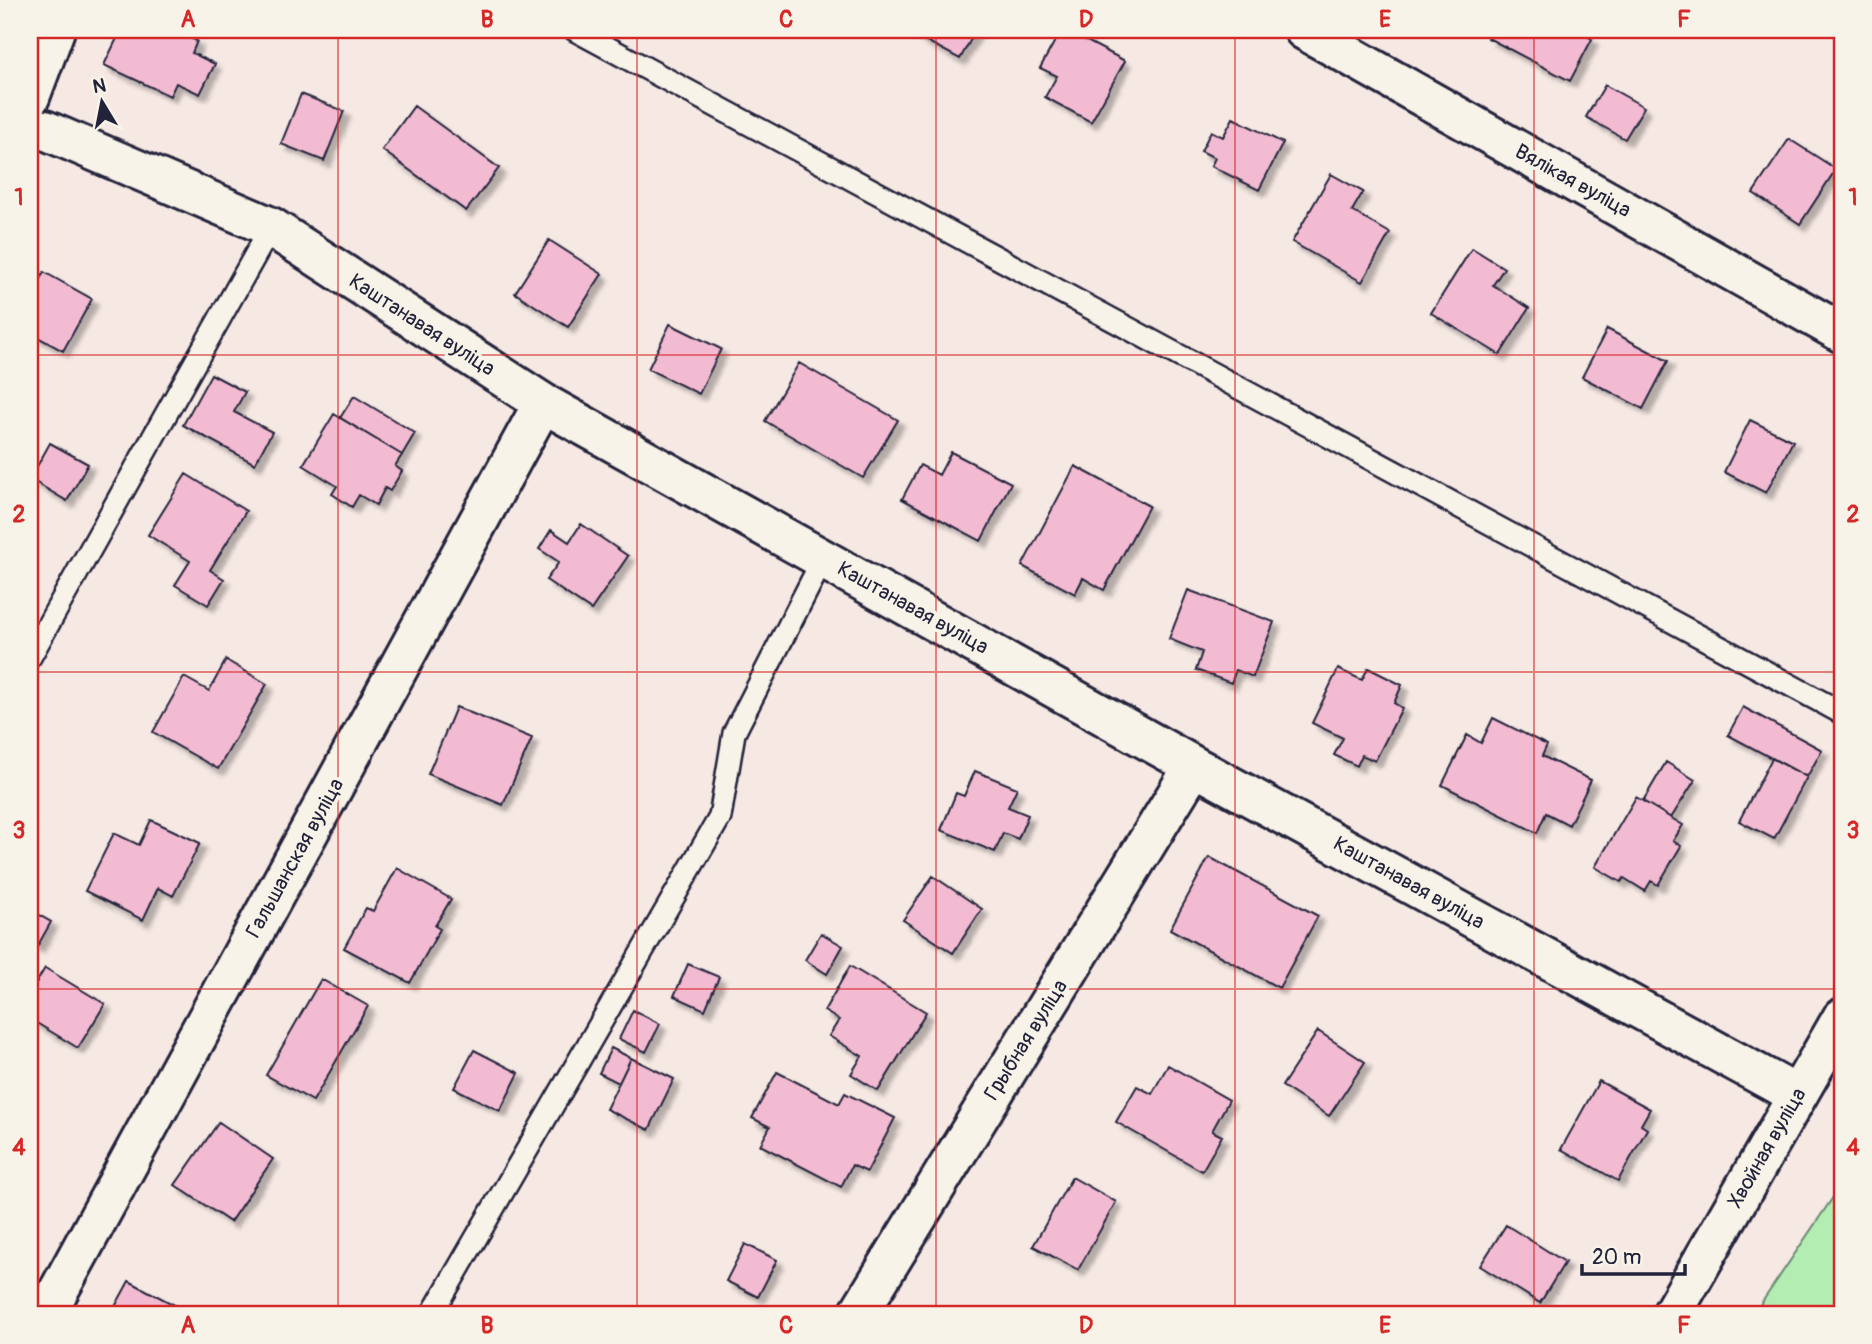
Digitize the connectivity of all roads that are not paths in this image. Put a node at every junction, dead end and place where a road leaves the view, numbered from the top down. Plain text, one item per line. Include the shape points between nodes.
1 (55, 30) edge
2 (575, 30) edge
3 (1304, 30) edge
4 (30, 97) edge
5 (30, 128) edge
6 (271, 227) junction
7 (1842, 333) edge
8 (543, 403) junction
9 (824, 557) junction
10 (30, 657) edge
11 (1842, 713) edge
12 (1194, 766) junction
13 (1842, 1018) edge
14 (1797, 1095) junction
15 (46, 1314) edge
16 (432, 1314) edge
17 (858, 1314) edge
18 (1672, 1314) edge

1 - 4 street
2 - 11 lane
3 - 7 street, Вялікая вуліца
5 - 6 street, Каштанавая вуліца via 45,130
6 - 8 street, Каштанавая вуліца
6 - 10 lane
8 - 9 street, Каштанавая вуліца
8 - 15 street, Гальшанская вуліца
9 - 12 street, Каштанавая вуліца
9 - 16 lane via 734,733 720,817
12 - 14 street, Каштанавая вуліца
12 - 17 street, Грыбная вуліца
13 - 14 street, Хвойная вуліца
14 - 18 street, Хвойная вуліца

